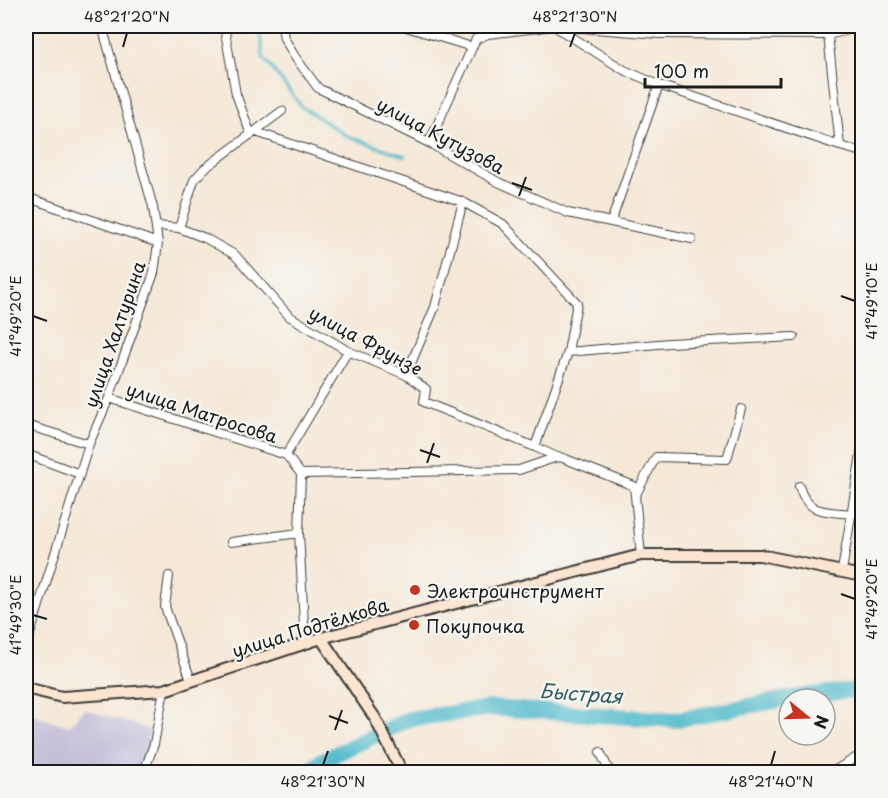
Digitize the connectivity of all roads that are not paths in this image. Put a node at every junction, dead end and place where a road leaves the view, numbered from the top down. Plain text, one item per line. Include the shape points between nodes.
1 (102, 26) edge
2 (224, 26) edge
3 (282, 26) edge
4 (403, 26) edge
5 (554, 26) edge
6 (826, 26) edge
7 (862, 27) edge
8 (659, 30) edge
9 (827, 35) junction
10 (472, 47) junction
11 (659, 85) junction
12 (282, 111) dead end
13 (253, 133) junction
14 (429, 143) junction
15 (840, 146) junction
16 (862, 152) edge
17 (26, 197) edge
18 (463, 202) junction
19 (611, 222) junction
20 (157, 226) junction
21 (179, 228) junction
22 (692, 239) dead end
23 (158, 243) junction
24 (794, 337) dead end
25 (348, 351) junction
26 (568, 352) junction
27 (406, 375) junction
28 (109, 398) junction
29 (741, 409) dead end
30 (26, 425) edge
31 (89, 444) junction
32 (535, 447) junction
33 (862, 448) edge
34 (26, 454) edge
35 (286, 455) junction
36 (557, 457) junction
37 (80, 474) junction
38 (301, 474) junction
39 (799, 486) dead end
40 (635, 498) junction
41 (853, 514) junction
42 (299, 533) junction
43 (231, 542) dead end
44 (641, 555) junction
45 (842, 571) junction
46 (169, 576) dead end
47 (862, 576) edge
48 (321, 638) junction
49 (304, 643) junction
50 (26, 647) edge
51 (191, 680) junction
52 (26, 688) edge
53 (164, 690) junction
54 (600, 752) dead end
55 (862, 754) edge
56 (144, 772) edge
57 (402, 772) edge
58 (610, 772) edge
59 (832, 772) edge

1 - 20 street, улица Халтурина
2 - 13 street via 236,94
3 - 14 street, улица Кутузова via 295,57 318,88
4 - 10 street
5 - 8 street
5 - 10 street via 488,34 476,39
5 - 11 street via 624,70
6 - 9 street
7 - 9 street
8 - 9 street
9 - 15 street
10 - 14 street
11 - 15 street
11 - 19 street
12 - 13 street
13 - 18 street
13 - 21 street via 194,180
14 - 19 street, улица Кутузова via 534,200 568,213
15 - 16 street
17 - 23 street
18 - 26 street via 502,224 578,303
18 - 27 street via 435,307
19 - 22 street, улица Кутузова
20 - 21 street, улица Фрунзе
20 - 23 street, улица Халтурина
21 - 25 street, улица Фрунзе via 235,255 289,316
23 - 28 street, улица Халтурина via 154,273
24 - 26 street
25 - 27 street, улица Фрунзе
25 - 35 street
26 - 32 street
27 - 32 street, улица Фрунзе via 426,389 424,402
28 - 31 street, улица Халтурина
28 - 35 street, улица Матросова
29 - 40 street via 727,459 656,457
30 - 31 street
31 - 37 street, улица Халтурина
32 - 36 street
33 - 41 street
34 - 37 street
35 - 38 street
36 - 38 street via 519,471
36 - 40 street via 634,486
37 - 50 street, улица Халтурина
38 - 42 street
39 - 41 street via 803,500 815,510
40 - 44 street
41 - 45 street
42 - 43 street
42 - 49 street
44 - 45 main road, улица Подтёлкова via 760,555
44 - 48 main road, улица Подтёлкова
45 - 47 main road, улица Подтёлкова
46 - 51 street via 165,607
48 - 49 main road, улица Подтёлкова
48 - 57 main road via 375,718
49 - 51 main road, улица Подтёлкова
51 - 53 main road, улица Подтёлкова
52 - 53 main road, улица Подтёлкова via 62,697
53 - 56 street via 154,744
54 - 58 street
55 - 59 street

